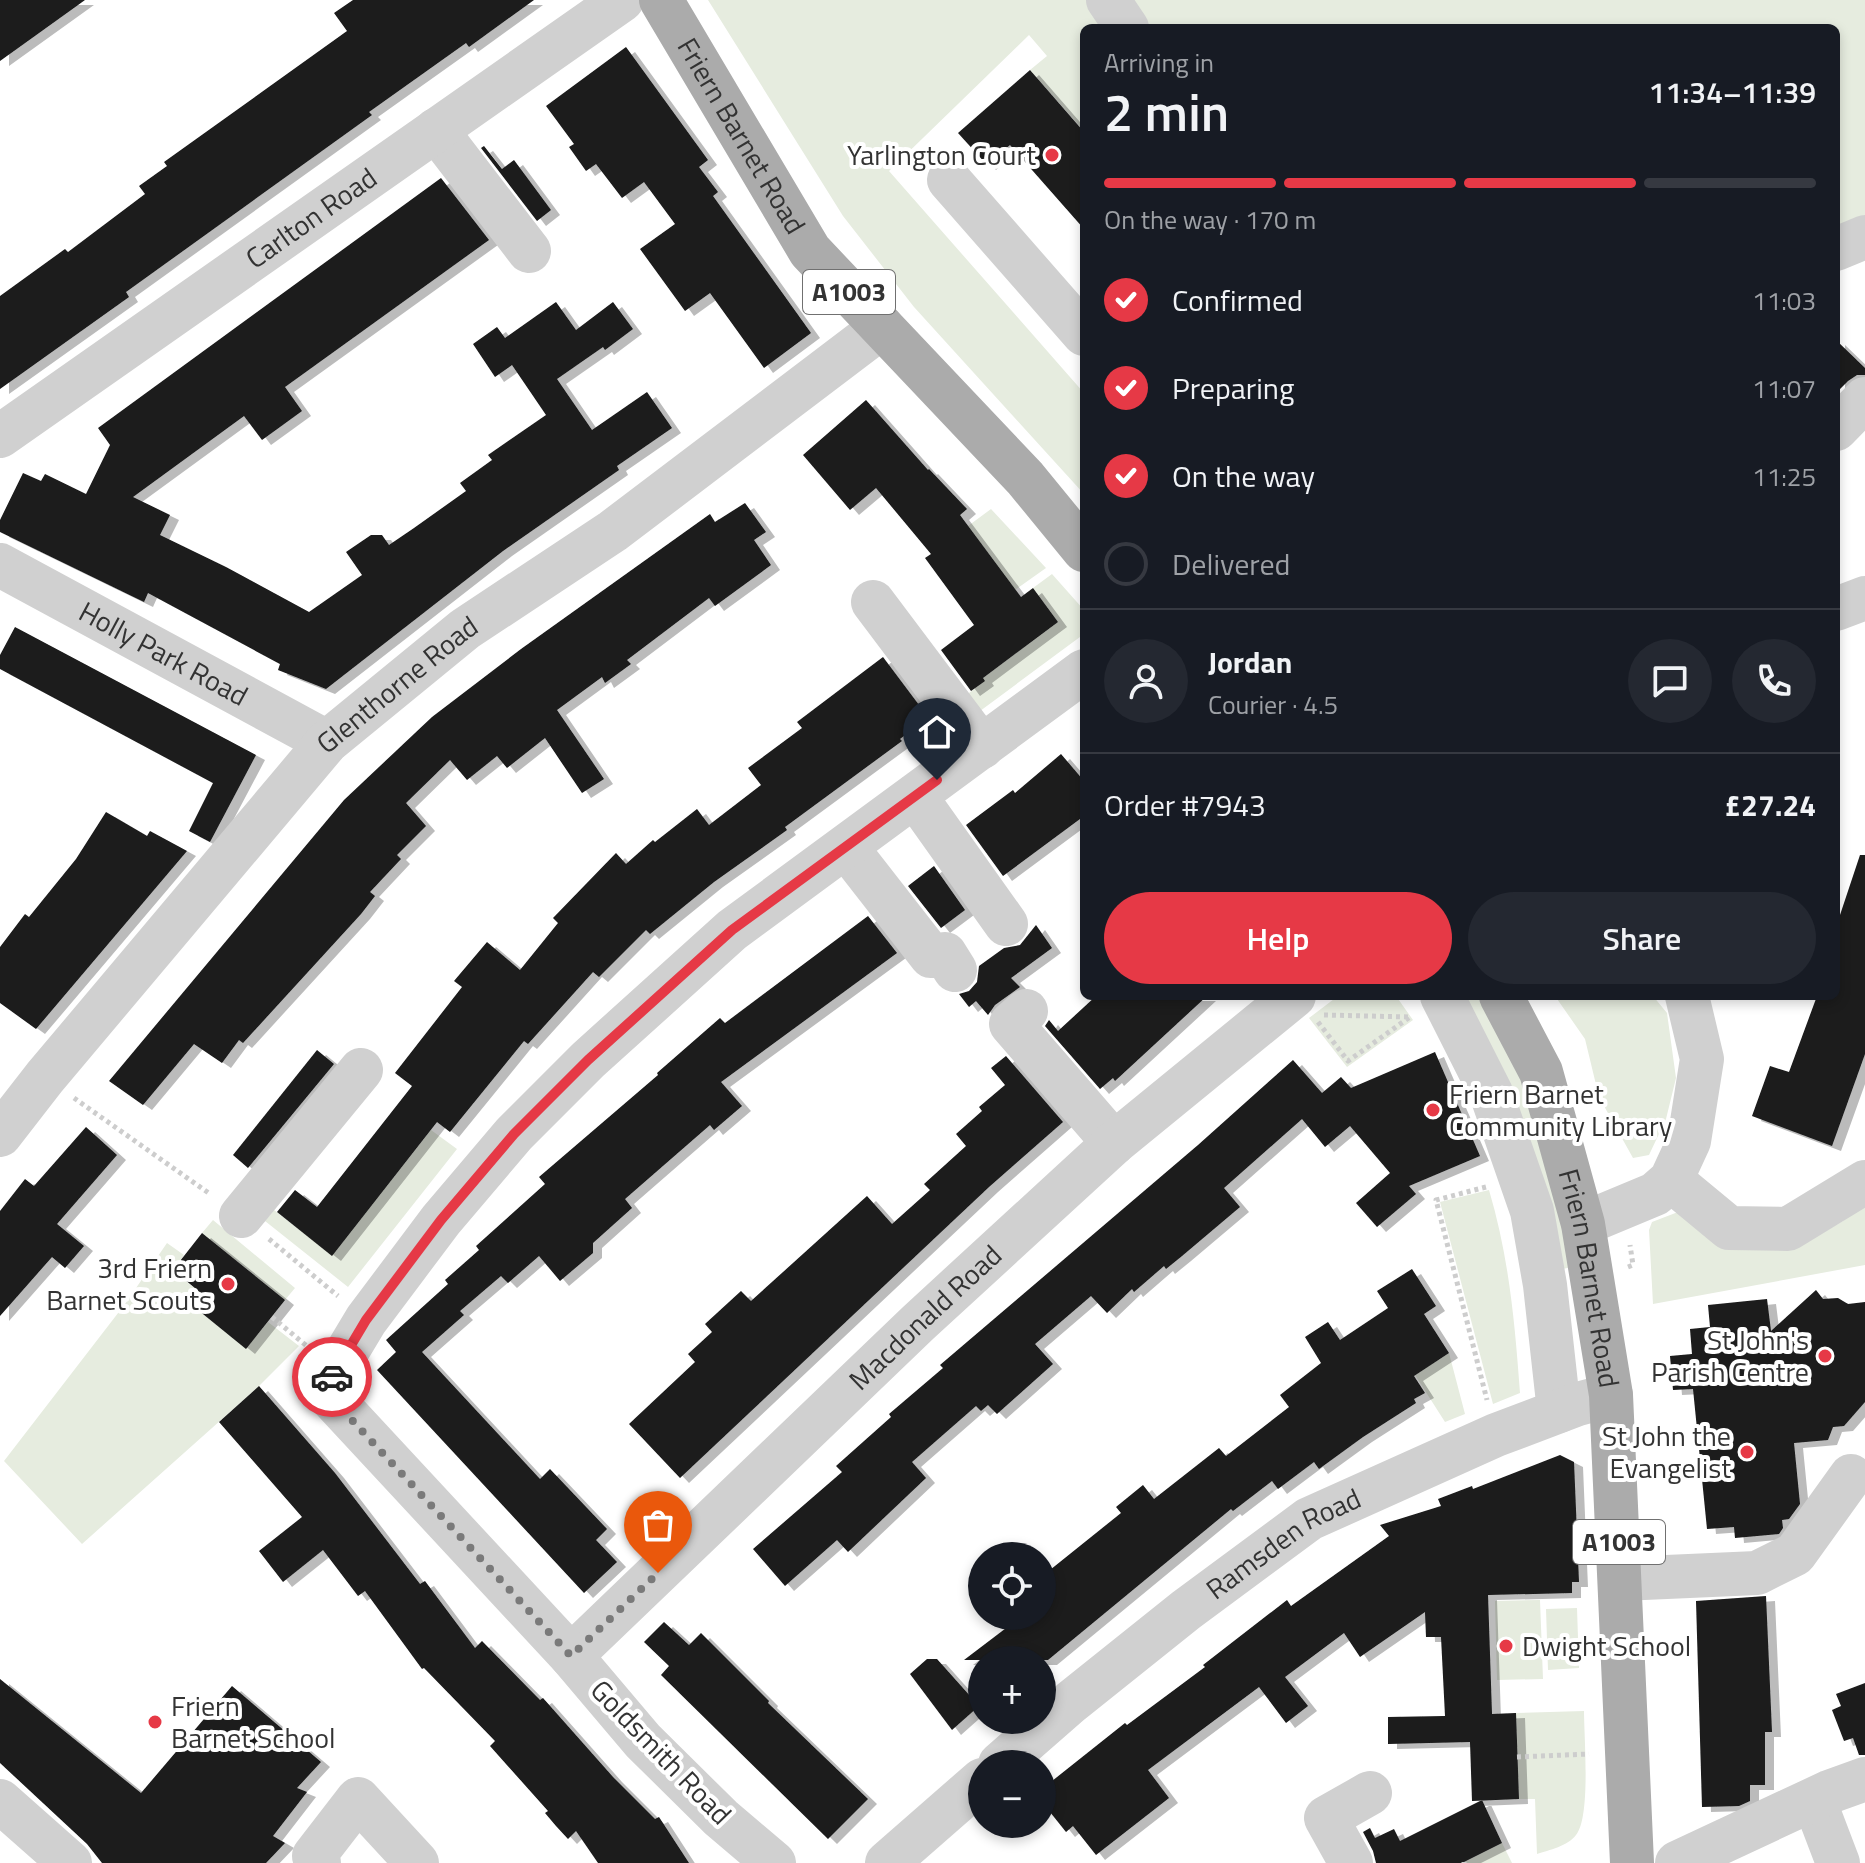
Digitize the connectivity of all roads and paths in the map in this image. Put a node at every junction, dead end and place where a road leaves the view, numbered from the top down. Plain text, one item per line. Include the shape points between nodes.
1 (622, 0) edge
2 (661, 0) edge
3 (1108, 0) edge
4 (1124, 24) edge
5 (436, 130) junction
6 (949, 180) dead end
7 (1865, 237) edge
8 (1840, 247) edge
9 (529, 251) dead end
10 (882, 327) junction
11 (1080, 329) edge
12 (1865, 399) edge
13 (1840, 425) edge
14 (0, 436) edge
15 (1080, 545) edge
16 (3, 573) edge
17 (1865, 598) edge
18 (873, 602) dead end
19 (1840, 607) edge
20 (1080, 674) edge
21 (327, 742) junction
22 (982, 747) junction
23 (915, 796) junction
24 (846, 847) junction
25 (1006, 924) dead end
26 (955, 970) dead end
27 (1503, 1000) edge
28 (1688, 1000) edge
29 (1268, 1004) edge
30 (1425, 1007) edge
31 (1026, 1011) dead end
32 (361, 1070) dead end
33 (0, 1135) edge
34 (1114, 1143) junction
35 (1521, 1178) junction
36 (1671, 1180) junction
37 (1865, 1182) edge
38 (241, 1216) dead end
39 (1583, 1224) junction
40 (1611, 1395) junction
41 (1559, 1411) junction
42 (1496, 1435) junction
43 (1851, 1476) dead end
44 (1621, 1579) junction
45 (571, 1656) junction
46 (1016, 1750) edge
47 (1626, 1753) junction
48 (1517, 1757) dead end
49 (1865, 1779) edge
50 (968, 1792) edge
51 (1370, 1793) dead end
52 (1814, 1800) junction
53 (0, 1801) edge
54 (70, 1863) edge
55 (319, 1863) edge
56 (417, 1863) edge
57 (774, 1863) edge
58 (887, 1863) edge
59 (1351, 1863) edge
60 (1630, 1863) edge
61 (1677, 1863) edge
62 (1838, 1863) edge

1 - 5 street, Carlton Road
2 - 10 main road, Friern Barnet Road / A1003 via 810,251
3 - 4 street
5 - 9 street
5 - 14 street, Carlton Road
6 - 11 street
7 - 8 street
10 - 15 main road, Friern Barnet Road / A1003 via 1025,478
10 - 21 street, Glenthorne Road via 613,531 465,629
12 - 13 street
16 - 21 street, Holly Park Road
17 - 19 street
18 - 22 street
20 - 22 street
21 - 33 street, Glenthorne Road
22 - 23 street
23 - 24 street
23 - 25 street
24 - 26 street via 931,956 945,954
24 - 45 street, Goldsmith Road via 732,930 514,1134 366,1320 324,1390
27 - 39 main road, Friern Barnet Road / A1003 via 1541,1072
28 - 36 street via 1702,1059 1689,1141
29 - 34 street, Macdonald Road
30 - 30 path via 1355,1016 1313,1015 1348,1061
30 - 35 street, Friern Barnet Road via 1491,1093
31 - 34 street via 1011,1024
32 - 38 street
34 - 45 street, Macdonald Road
35 - 41 street, Friern Barnet Road via 1543,1270
35 - 42 path via 1436,1200
36 - 37 street via 1729,1228 1788,1229
36 - 39 street via 1655,1194
39 - 40 main road, Friern Barnet Road / A1003
40 - 41 street, Ramsden Road
40 - 44 main road, Friern Barnet Road / A1003
41 - 42 street, Ramsden Road
42 - 46 street, Ramsden Road via 1309,1519 1186,1610
43 - 44 street via 1795,1554 1757,1573
44 - 47 main road, Friern Barnet Road / A1003
45 - 57 street, Goldsmith Road via 643,1741
47 - 48 path
47 - 60 main road, Friern Barnet Road / A1003
49 - 52 street
50 - 58 street
51 - 59 street via 1326,1818
52 - 61 street
52 - 62 street
53 - 54 street
55 - 56 street via 314,1856 358,1799

